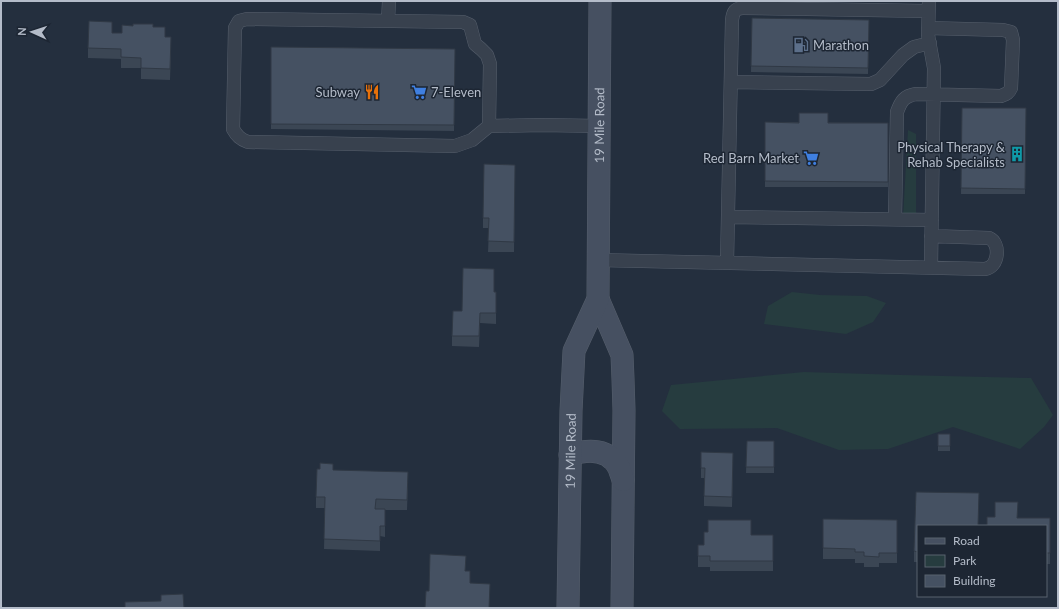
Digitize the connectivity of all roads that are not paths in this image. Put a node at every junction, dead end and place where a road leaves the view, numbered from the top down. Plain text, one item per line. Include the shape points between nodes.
1 (388, 1) edge
2 (600, 1) edge
3 (928, 6) edge
4 (816, 9) junction
5 (388, 21) junction
6 (812, 24) edge
7 (928, 28) junction
8 (930, 43) junction
9 (731, 82) junction
10 (934, 94) junction
11 (489, 126) junction
12 (599, 126) junction
13 (728, 217) junction
14 (895, 219) junction
15 (932, 220) junction
16 (931, 236) junction
17 (598, 260) junction
18 (727, 263) junction
19 (931, 267) junction
20 (598, 299) junction
21 (570, 455) junction
22 (623, 480) junction
23 (568, 608) edge
24 (622, 608) edge

1 - 5 lane
2 - 12 main road, 19 Mile Road
3 - 4 lane
3 - 7 lane
4 - 6 lane
4 - 9 lane via 735,10 732,14
5 - 11 lane via 463,22 470,25 475,44 487,55 490,64
5 - 11 lane via 239,21 235,28 232,122 236,135 248,142 455,146 472,140
7 - 8 lane
7 - 10 lane via 1003,30 1011,32 1013,40 1009,92 1001,96
8 - 9 lane via 914,47 880,80 871,84 812,78
8 - 10 lane via 934,68
9 - 13 lane
10 - 14 lane via 916,94 900,102 897,112
10 - 15 lane
11 - 12 lane
12 - 17 main road, 19 Mile Road
13 - 14 lane
13 - 18 lane
14 - 15 lane
15 - 16 lane
16 - 19 lane
16 - 19 lane via 989,238 995,243 996,252 995,262 989,268
17 - 18 lane
17 - 20 main road, 19 Mile Road
18 - 19 lane
20 - 21 main road, 19 Mile Road via 574,351
20 - 22 main road, 19 Mile Road via 622,355
21 - 22 main road via 602,452 618,466
21 - 23 main road, 19 Mile Road
22 - 24 main road, 19 Mile Road

